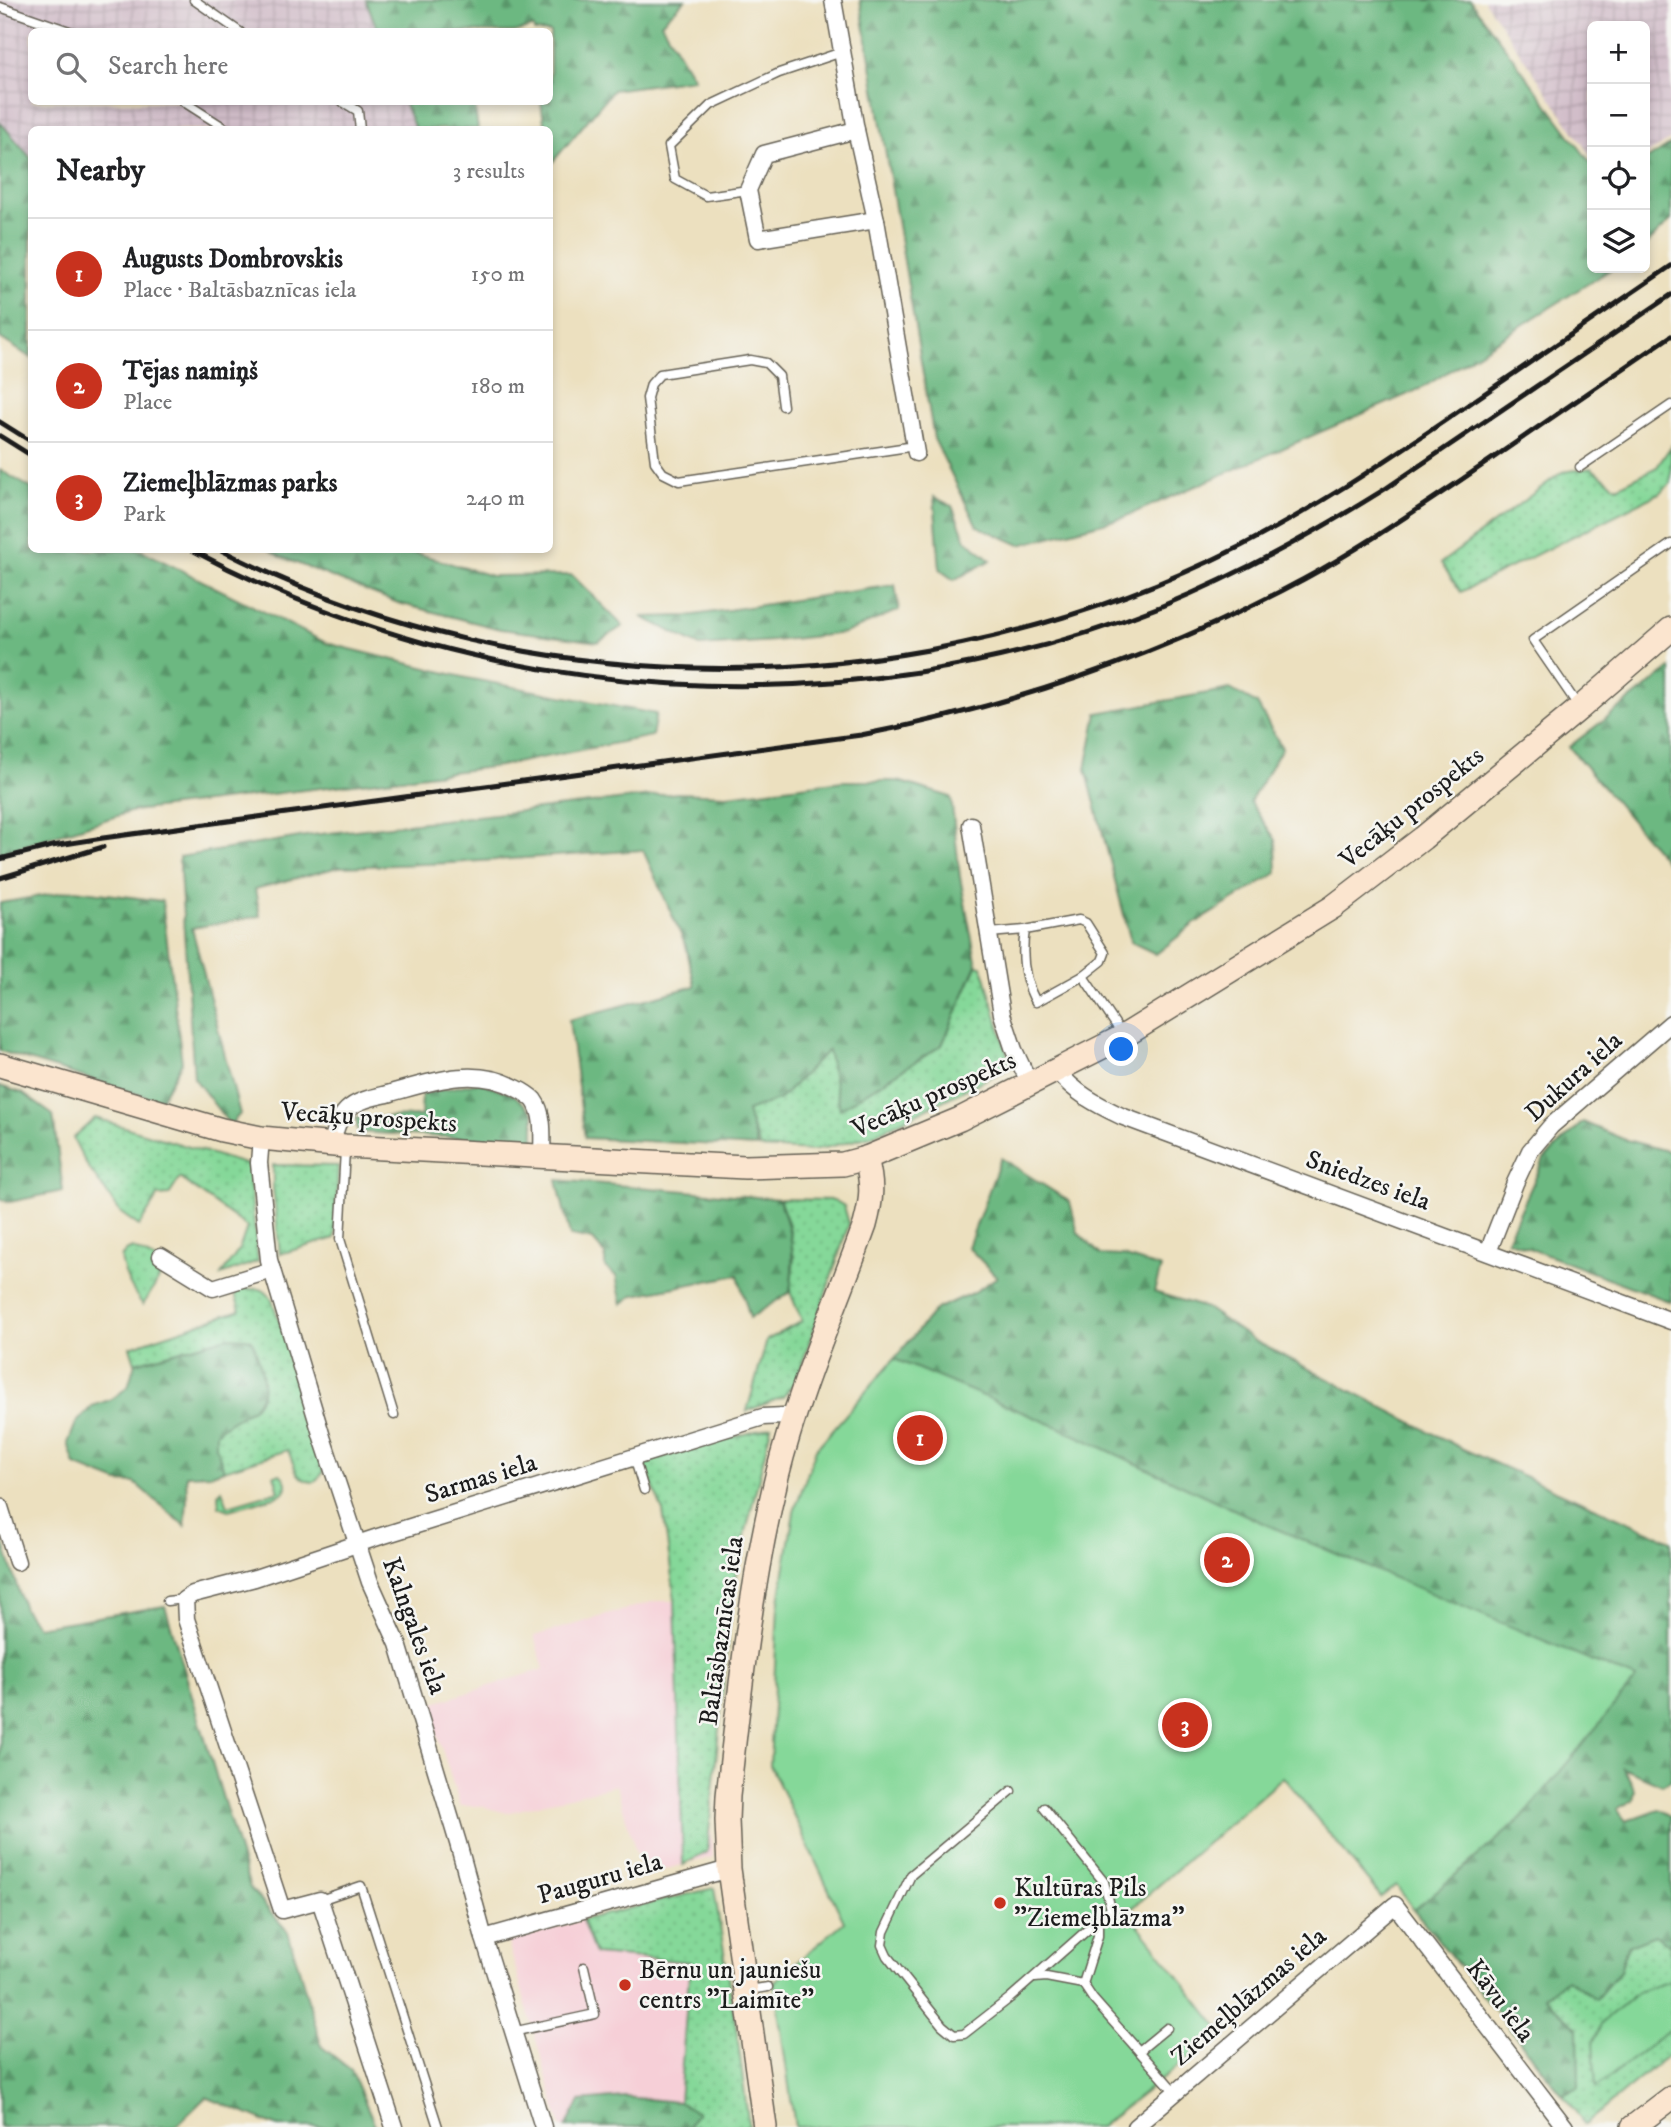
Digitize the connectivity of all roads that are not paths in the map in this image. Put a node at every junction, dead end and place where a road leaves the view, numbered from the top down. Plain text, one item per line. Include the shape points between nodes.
1 (194, 0) edge
2 (833, 0) edge
3 (0, 7) edge
4 (60, 28) edge
5 (234, 28) edge
6 (842, 52) junction
7 (189, 105) edge
8 (348, 105) edge
9 (222, 126) edge
10 (360, 126) edge
11 (856, 130) junction
12 (748, 190) junction
13 (876, 220) junction
14 (1671, 405) edge
15 (783, 406) dead end
16 (916, 450) joint
17 (1580, 467) dead end
18 (1671, 544) edge
19 (1671, 629) edge
20 (1580, 708) junction
21 (971, 825) dead end
22 (1025, 930) junction
23 (989, 933) junction
24 (1083, 976) junction
25 (1671, 1023) edge
26 (1124, 1036) junction
27 (1, 1068) edge
28 (1057, 1071) junction
29 (1030, 1084) junction
30 (261, 1138) junction
31 (339, 1145) junction
32 (542, 1158) junction
33 (866, 1158) junction
34 (1488, 1252) junction
35 (161, 1256) dead end
36 (272, 1270) junction
37 (1671, 1321) edge
38 (394, 1415) dead end
39 (795, 1418) junction
40 (634, 1457) junction
41 (644, 1490) dead end
42 (0, 1507) edge
43 (359, 1545) junction
44 (17, 1562) dead end
45 (185, 1599) junction
46 (167, 1601) dead end
47 (1011, 1791) dead end
48 (1044, 1808) dead end
49 (729, 1869) junction
50 (320, 1900) junction
51 (1395, 1905) joint
52 (1098, 1922) junction
53 (484, 1938) junction
54 (584, 1967) dead end
55 (1035, 1978) junction
56 (1083, 1984) junction
57 (1167, 2028) dead end
58 (512, 2032) junction
59 (1139, 2051) junction
60 (1176, 2093) junction
61 (1671, 2098) edge
62 (394, 2127) edge
63 (438, 2127) edge
64 (543, 2127) edge
65 (765, 2127) edge
66 (1135, 2127) edge
67 (1565, 2127) edge
68 (1635, 2127) edge

1 - 5 lane
2 - 6 street
3 - 4 lane
6 - 11 street
6 - 12 lane via 779,73 711,105 669,146 675,179 706,196
7 - 9 lane
8 - 10 lane via 358,111
11 - 12 street via 764,154
11 - 13 street
12 - 13 street via 758,239
13 - 16 street
14 - 17 lane
15 - 16 lane via 779,376 766,363 750,360 660,374 646,398 655,462 663,473 679,481
18 - 20 lane via 1533,640
19 - 20 main road, Vecāķu prospekts
20 - 26 main road, Vecāķu prospekts via 1333,907
21 - 23 street
22 - 23 lane
22 - 24 lane via 1022,952 1027,986 1036,1002
22 - 24 lane via 1079,920 1086,923 1105,953
23 - 29 street via 1002,1014
24 - 26 lane
25 - 34 street, Dukura iela via 1551,1126 1530,1151
26 - 28 main road, Vecāķu prospekts
27 - 30 main road, Vecāķu prospekts
28 - 29 main road, Vecāķu prospekts
28 - 34 street, Sniedzes iela via 1081,1095 1121,1116
29 - 33 main road, Vecāķu prospekts
30 - 31 main road, Vecāķu prospekts
30 - 36 street, Kalngales iela via 260,1175
31 - 32 main road, Vecāķu prospekts
31 - 32 street via 337,1124 348,1109 364,1100 445,1077 486,1077 534,1100 541,1121
31 - 38 lane via 340,1239
32 - 33 main road, Vecāķu prospekts via 746,1167 843,1164
33 - 39 main road, Baltāsbaznīcas iela via 872,1184 867,1218
34 - 37 street, Sniedzes iela
35 - 36 street via 213,1288
36 - 43 street, Kalngales iela
39 - 40 street, Sarmas iela via 763,1417
39 - 49 main road, Baltāsbaznīcas iela via 777,1474 751,1600 728,1797
40 - 41 lane
40 - 43 street, Sarmas iela
42 - 44 street
43 - 45 street, Sarmas iela
43 - 53 street, Kalngales iela via 398,1644
45 - 46 lane
45 - 50 street via 186,1619 282,1910
47 - 55 lane via 911,1875 882,1945 954,2035 964,2034
48 - 52 lane via 1104,1882 1111,1909
49 - 53 street, Pauguru iela
49 - 65 main road, Baltāsbaznīcas iela via 757,1989
50 - 62 street
50 - 63 lane via 361,1886
51 - 60 street, Ziemeļblāzmas iela
51 - 67 street, Kāvu iela
52 - 55 lane
52 - 56 lane
53 - 58 street, Kalngales iela
54 - 58 lane via 595,2014
55 - 56 lane
56 - 59 lane
57 - 59 lane
58 - 64 street, Kalngales iela
59 - 60 lane
60 - 66 street, Ziemeļblāzmas iela
61 - 68 main road

